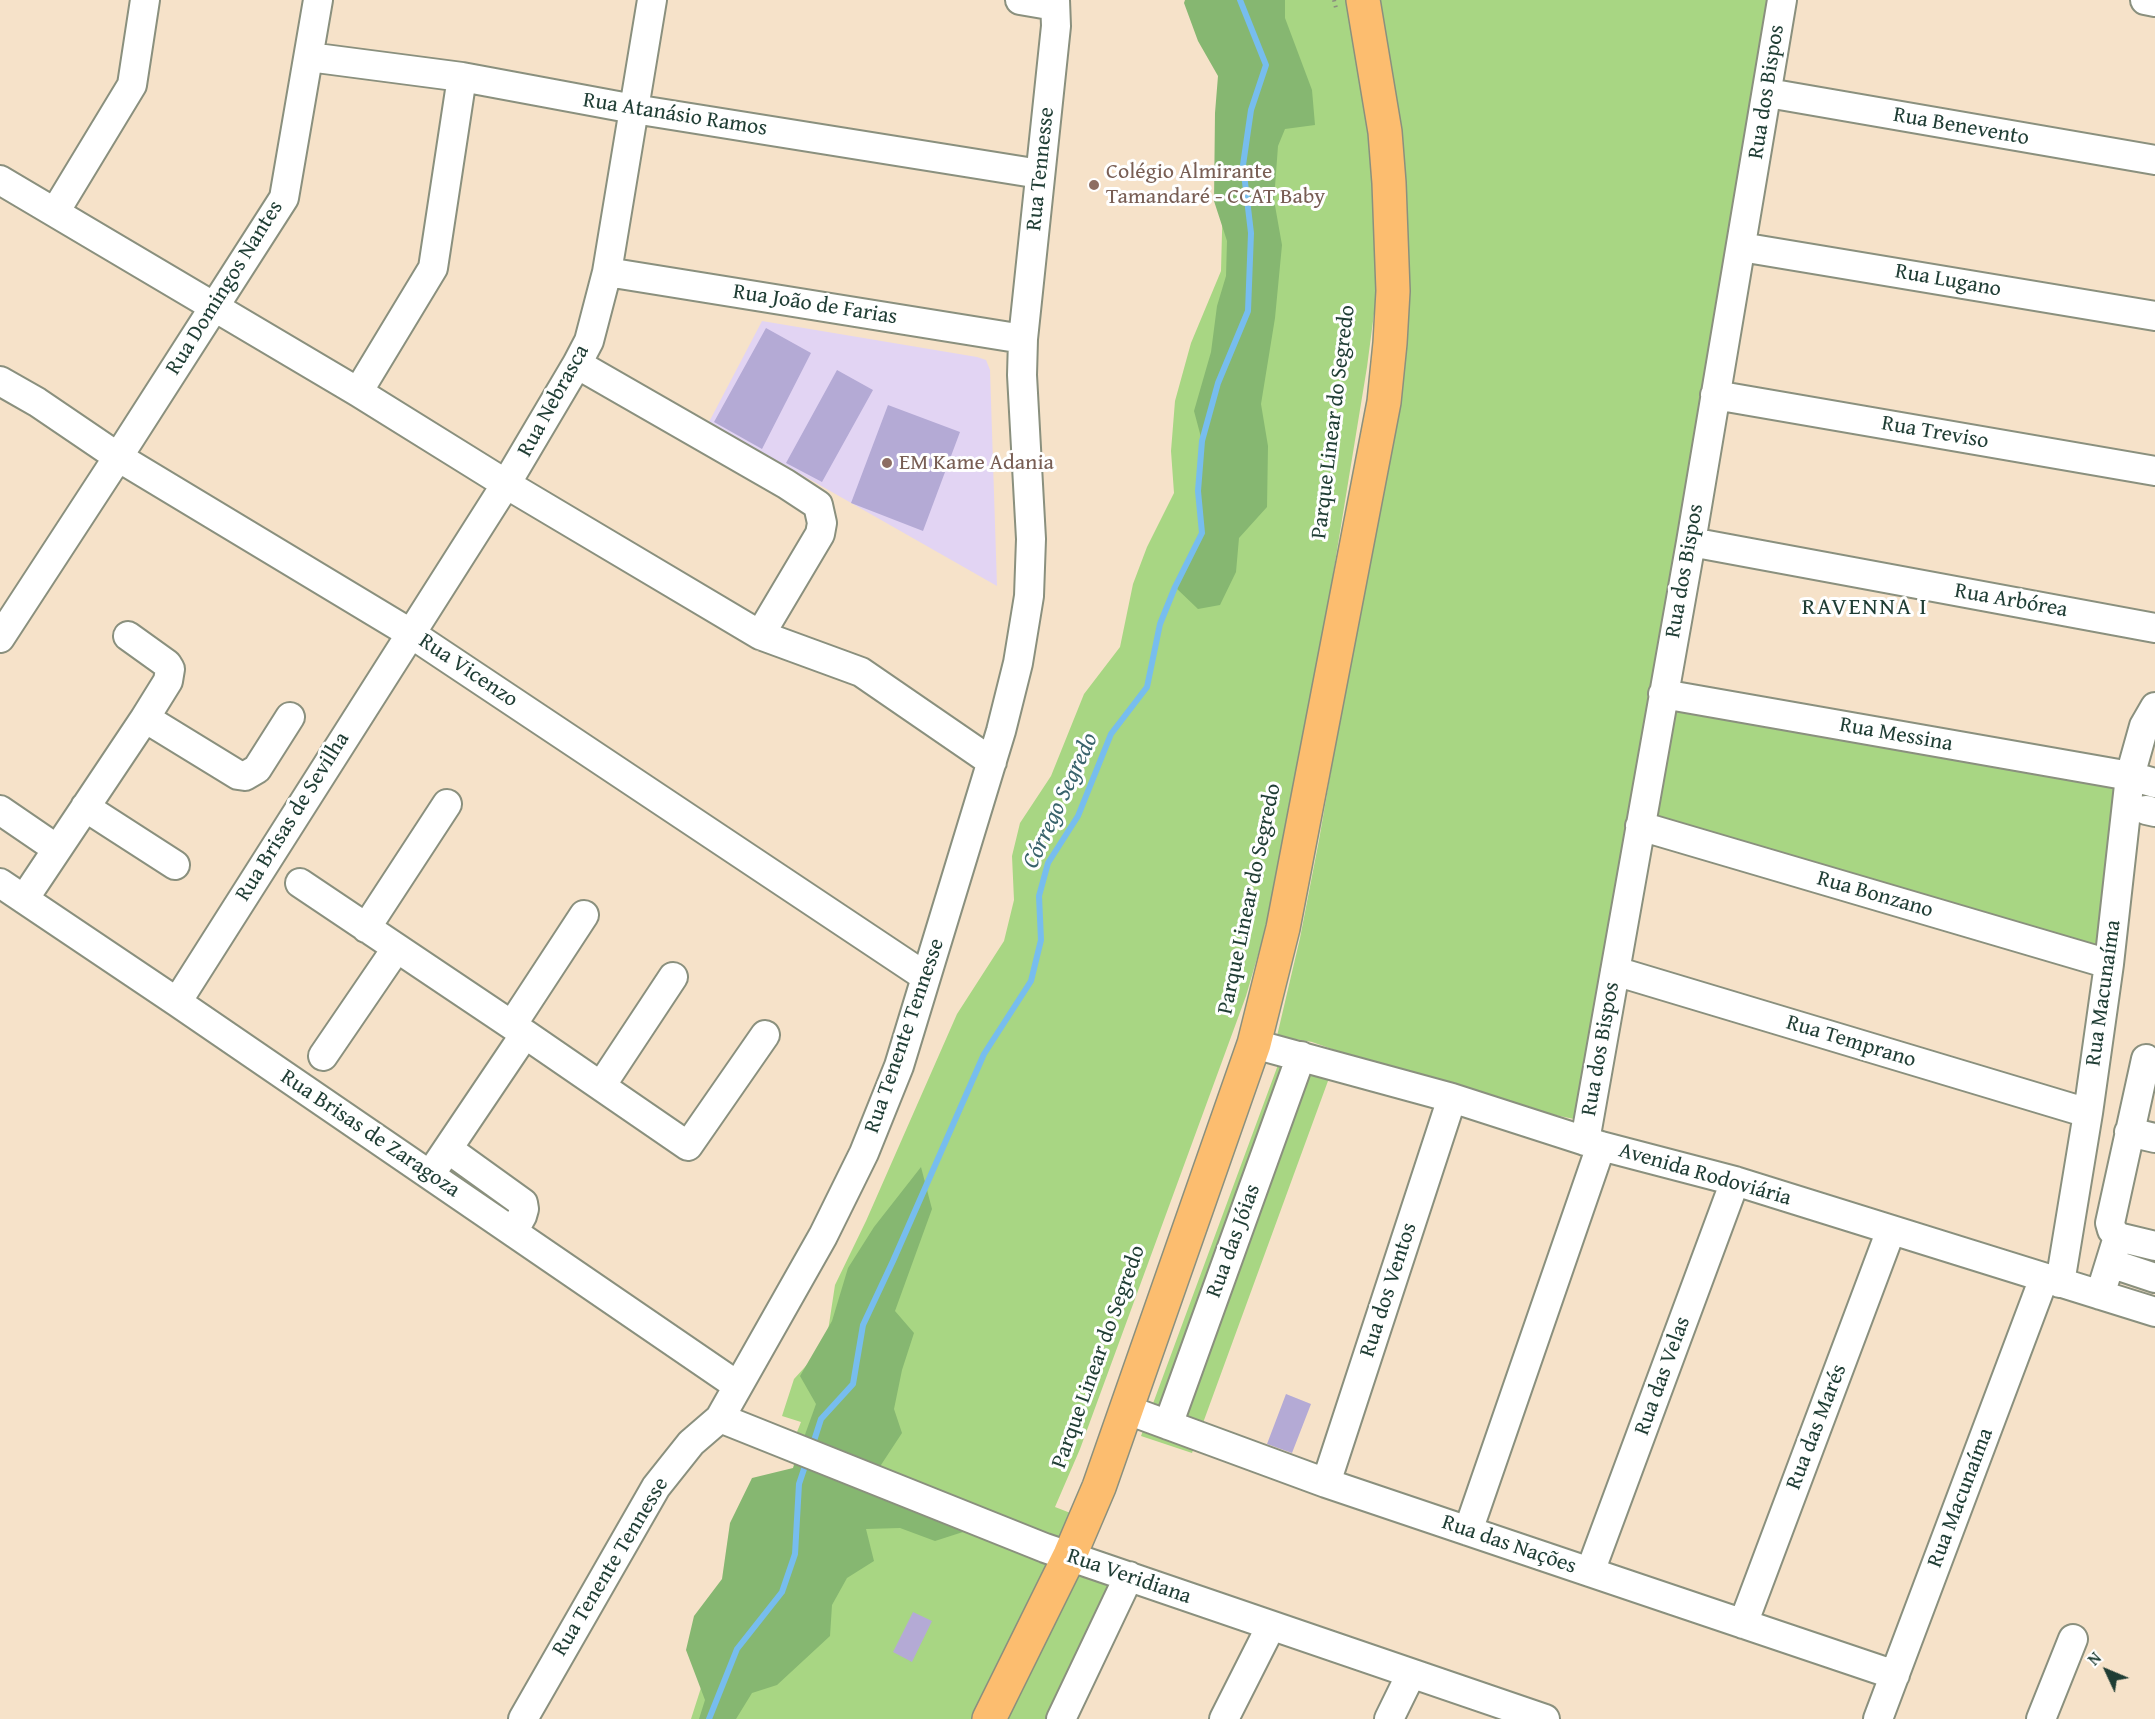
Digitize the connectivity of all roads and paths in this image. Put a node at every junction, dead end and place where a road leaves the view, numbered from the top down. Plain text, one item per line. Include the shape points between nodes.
1 (145, 0) edge
2 (318, 0) edge
3 (652, 0) edge
4 (1020, 0) edge
5 (1363, 0) edge
6 (1782, 0) edge
7 (2145, 0) edge
8 (2155, 2) edge
9 (1055, 3) edge
10 (309, 57) junction
11 (462, 77) junction
12 (1768, 93) junction
13 (634, 109) junction
14 (2155, 160) edge
15 (1040, 174) junction
16 (0, 180) edge
17 (55, 212) junction
18 (1741, 247) junction
19 (607, 272) junction
20 (214, 307) junction
21 (2155, 316) edge
22 (1023, 339) junction
23 (577, 364) junction
24 (0, 381) edge
25 (358, 392) junction
26 (1715, 395) junction
27 (118, 458) junction
28 (2155, 471) edge
29 (506, 484) junction
30 (1691, 542) junction
31 (2155, 628) edge
32 (410, 633) junction
33 (760, 635) junction
34 (128, 636) dead end
35 (0, 638) edge
36 (1663, 694) junction
37 (2155, 707) edge
38 (290, 717) dead end
39 (145, 718) junction
40 (992, 762) junction
41 (2145, 780) edge
42 (447, 804) dead end
43 (85, 807) junction
44 (0, 810) edge
45 (2150, 811) edge
46 (1640, 826) junction
47 (57, 849) junction
48 (175, 865) dead end
49 (0, 883) edge
50 (300, 883) dead end
51 (24, 899) junction
52 (2115, 913) junction
53 (584, 915) dead end
54 (366, 928) junction
55 (396, 948) junction
56 (2109, 964) junction
57 (1615, 971) junction
58 (673, 977) dead end
59 (926, 977) junction
60 (177, 1002) junction
61 (518, 1030) junction
62 (765, 1035) dead end
63 (1254, 1044) junction
64 (323, 1056) dead end
65 (1301, 1056) junction
66 (2146, 1059) dead end
67 (601, 1086) junction
68 (1452, 1098) junction
69 (2088, 1113) junction
70 (2142, 1135) edge
71 (1593, 1143) junction
72 (448, 1149) junction
73 (430, 1175) junction
74 (1736, 1181) junction
75 (1891, 1230) junction
76 (513, 1232) junction
77 (2151, 1245) edge
78 (2114, 1250) junction
79 (2146, 1275) edge
80 (2052, 1280) junction
81 (2100, 1295) junction
82 (2155, 1312) edge
83 (738, 1386) junction
84 (1125, 1410) junction
85 (720, 1418) junction
86 (1168, 1425) junction
87 (1326, 1483) junction
88 (1468, 1531) junction
89 (1070, 1556) junction
90 (1590, 1572) junction
91 (1129, 1576) junction
92 (1743, 1624) junction
93 (1271, 1626) junction
94 (2073, 1639) dead end
95 (1412, 1674) junction
96 (1894, 1675) junction
97 (523, 1719) edge
98 (989, 1719) edge
99 (1060, 1719) edge
100 (1224, 1719) edge
101 (1389, 1719) edge
102 (1545, 1719) edge
103 (1878, 1719) edge
104 (2041, 1719) edge

1 - 17 street via 132,85
2 - 10 street, Rua Domingos Nantes
3 - 13 street, Rua Nebrasca
4 - 9 street
5 - 63 main road via 1385,132 1389,183 1393,291 1384,402 1283,928
6 - 12 street, Rua dos Bispos
7 - 8 street
9 - 15 street, Rua Tennesse via 1056,26
10 - 11 street, Rua Atanásio Ramos
10 - 20 street, Rua Domingos Nantes via 284,198
11 - 13 street, Rua Atanásio Ramos
11 - 25 street via 433,268
12 - 14 street, Rua Benevento
12 - 18 street, Rua dos Bispos
13 - 15 street, Rua Atanásio Ramos
13 - 19 street, Rua Nebrasca
15 - 22 street, Rua Tennesse
16 - 17 street
17 - 20 street
18 - 21 street, Rua Lugano
18 - 26 street, Rua dos Bispos
19 - 22 street, Rua João de Farias
19 - 23 street, Rua Nebrasca via 588,341
20 - 25 street
20 - 27 street, Rua Domingos Nantes
22 - 40 street, Rua Tenente Tennesse via 1031,539 1029,596 1018,663
23 - 29 street, Rua Nebrasca
23 - 33 street via 818,505 820,534
24 - 27 street, Rua Vicenzo
25 - 29 street
26 - 28 street, Rua Treviso
26 - 30 street, Rua dos Bispos
27 - 32 street, Rua Vicenzo
27 - 35 street, Rua Domingos Nantes
29 - 32 street, Rua Nebrasca
29 - 33 street
30 - 31 street, Rua Arbórea
30 - 36 street, Rua dos Bispos
32 - 59 street, Rua Vicenzo
32 - 60 street, Rua Brisas de Sevilha
33 - 40 street via 861,672
34 - 39 street via 170,669 168,681
36 - 41 street, Rua Messina
36 - 46 street, Rua dos Bispos
37 - 41 street, Rua Macunaíma via 2144,726
38 - 39 street via 257,769 245,776
39 - 43 street
40 - 59 street, Rua Tenente Tennesse
41 - 45 street
41 - 52 street, Rua Macunaíma
42 - 54 street
43 - 47 street
43 - 48 street
44 - 47 street
45 - 52 street via 2131,906
46 - 56 street, Rua Bonzano
46 - 57 street, Rua dos Bispos
47 - 51 street
49 - 51 street, Rua Brisas de Zaragoza
50 - 54 street
51 - 60 street, Rua Brisas de Zaragoza
52 - 56 street, Rua Macunaíma
53 - 61 street
54 - 55 street
55 - 61 street
55 - 64 street
56 - 69 street, Rua Macunaíma
57 - 69 street, Rua Temprano
57 - 71 street, Rua dos Bispos
58 - 67 street
59 - 83 street, Rua Tenente Tennesse via 899,1066 864,1153 823,1236
60 - 73 street, Rua Brisas de Zaragoza
61 - 67 street
61 - 72 street
62 - 67 street via 688,1146
63 - 65 street, Avenida Rodoviária
63 - 84 main road
65 - 68 street, Avenida Rodoviária
65 - 86 street, Rua das Jóias
66 - 70 street
68 - 71 street, Avenida Rodoviária
68 - 87 street, Rua dos Ventos
69 - 80 street, Rua Macunaíma
70 - 78 street via 2110,1223
71 - 74 street, Avenida Rodoviária
71 - 88 street, Rua dos Bispos
72 - 73 street
72 - 76 street via 523,1203 522,1216
73 - 76 street, Rua Brisas de Zaragoza
74 - 75 street, Avenida Rodoviária
74 - 90 street, Rua das Velas
75 - 80 street, Avenida Rodoviária
75 - 92 street, Rua das Marés
76 - 83 street, Rua Brisas de Zaragoza
77 - 78 street
77 - 79 street
78 - 79 street
78 - 81 street
80 - 81 street, Avenida Rodoviária
80 - 96 street, Rua Macunaíma
81 - 82 street, Avenida Rodoviária
83 - 85 street, Rua Tenente Tennesse
84 - 86 street, Rua das Nações
84 - 89 main road
85 - 89 street, Rua Veridiana
85 - 97 street, Rua Tenente Tennesse via 691,1443 656,1487
86 - 87 street, Rua das Nações
87 - 88 street, Rua das Nações
88 - 90 street, Rua das Nações
89 - 91 street, Rua Veridiana
89 - 98 main road
90 - 92 street, Rua das Nações
91 - 93 street, Rua Veridiana
91 - 99 street
92 - 96 street, Rua das Nações
93 - 95 street, Rua Veridiana
93 - 100 street
94 - 104 street
95 - 101 street
95 - 102 street, Rua Veridiana
96 - 103 street, Rua Macunaíma

